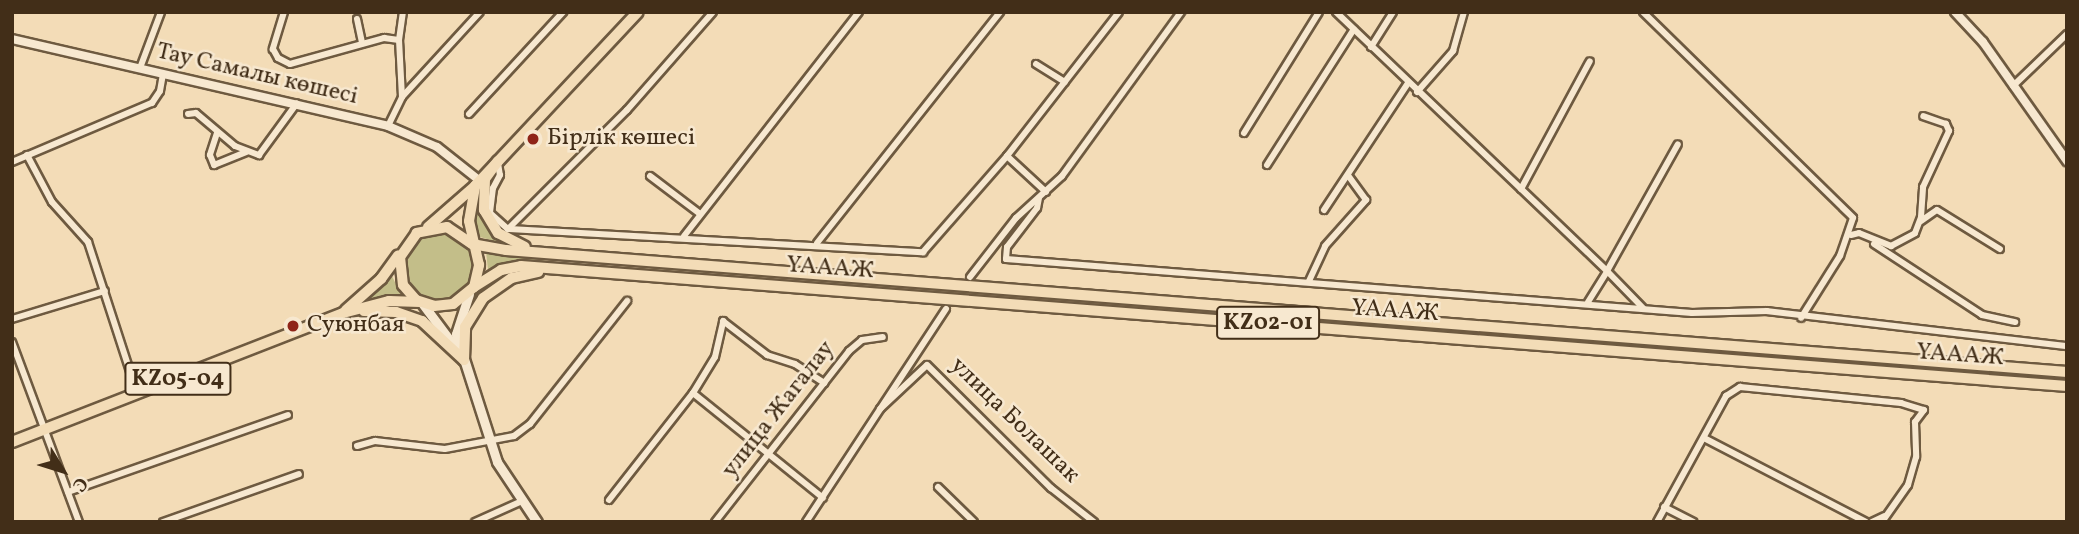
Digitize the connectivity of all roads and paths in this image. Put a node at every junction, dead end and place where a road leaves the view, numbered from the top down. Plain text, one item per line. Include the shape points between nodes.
1 (152, 12) edge
2 (284, 12) edge
3 (403, 12) edge
4 (481, 12) edge
5 (563, 12) edge
6 (638, 12) edge
7 (713, 12) edge
8 (859, 12) edge
9 (1000, 12) edge
10 (1119, 12) edge
11 (1181, 12) edge
12 (1319, 12) edge
13 (1393, 12) edge
14 (1464, 12) edge
15 (1643, 12) edge
16 (1955, 12) edge
17 (1339, 13) edge
18 (161, 14) edge
19 (357, 19) dead end
20 (1354, 29) junction
21 (2067, 34) edge
22 (12, 39) edge
23 (399, 40) junction
24 (362, 43) junction
25 (1371, 47) junction
26 (1590, 61) dead end
27 (1036, 64) dead end
28 (140, 68) junction
29 (163, 74) junction
30 (1065, 82) junction
31 (1408, 83) junction
32 (2013, 86) junction
33 (1417, 92) junction
34 (402, 97) junction
35 (298, 101) junction
36 (188, 114) dead end
37 (469, 114) dead end
38 (1923, 116) dead end
39 (388, 125) junction
40 (217, 133) junction
41 (1244, 133) dead end
42 (1678, 144) dead end
43 (247, 152) junction
44 (27, 155) junction
45 (1007, 156) junction
46 (498, 161) junction
47 (2067, 161) edge
48 (12, 162) edge
49 (1267, 165) dead end
50 (1348, 175) junction
51 (650, 176) dead end
52 (477, 183) junction
53 (1521, 189) junction
54 (1046, 192) junction
55 (1039, 198) junction
56 (1324, 210) dead end
57 (699, 213) junction
58 (1920, 223) junction
59 (427, 228) junction
60 (508, 229) junction
61 (1851, 235) junction
62 (684, 236) junction
63 (1868, 237) junction
64 (817, 243) junction
65 (472, 244) junction
66 (403, 248) junction
67 (2000, 249) dead end
68 (538, 251) junction
69 (560, 270) junction
70 (1607, 271) junction
71 (970, 277) tunnel mouth
72 (1309, 281) junction
73 (471, 290) junction
74 (105, 291) junction
75 (420, 302) junction
76 (627, 302) dead end
77 (1588, 302) junction
78 (1643, 308) junction
79 (946, 309) tunnel mouth
80 (343, 313) junction
81 (1801, 318) junction
82 (12, 319) edge
83 (2015, 322) dead end
84 (883, 337) dead end
85 (12, 342) edge
86 (2067, 346) edge
87 (464, 360) junction
88 (2067, 372) edge
89 (824, 383) junction
90 (2067, 386) edge
91 (137, 393) junction
92 (693, 393) junction
93 (880, 409) junction
94 (288, 415) dead end
95 (45, 429) junction
96 (1704, 438) junction
97 (12, 442) edge
98 (489, 442) junction
99 (357, 446) dead end
100 (768, 455) junction
101 (299, 474) dead end
102 (938, 487) dead end
103 (68, 492) junction
104 (823, 498) junction
105 (609, 500) dead end
106 (522, 501) junction
107 (1664, 507) junction
108 (1883, 519) edge
109 (79, 522) edge
110 (163, 522) edge
111 (475, 522) edge
112 (537, 522) edge
113 (715, 522) edge
114 (806, 522) edge
115 (974, 522) edge
116 (1094, 522) edge
117 (1657, 522) edge
118 (1692, 522) edge
119 (1866, 522) edge
120 (1872, 522) edge

1 - 18 street
2 - 24 street via 273,48 284,62 296,65
3 - 23 street
4 - 34 street
5 - 37 street
6 - 46 main road
7 - 60 street via 627,110
8 - 57 street
9 - 64 street
10 - 30 street
11 - 54 street
12 - 41 street
13 - 25 street
14 - 33 street via 1459,40
15 - 61 street via 1853,218
16 - 32 street via 1983,42
17 - 20 street
18 - 28 street
19 - 24 street
20 - 25 street
20 - 49 street
21 - 32 street
22 - 28 street, Тау Самалы көшесі
23 - 24 street via 394,36
23 - 34 street
25 - 31 street
26 - 53 street
27 - 30 street
28 - 29 street, Тау Самалы көшесі
29 - 35 street, Тау Самалы көшесі
29 - 44 street via 152,103
30 - 45 street
31 - 33 street
31 - 50 street
32 - 47 street
33 - 53 street
34 - 39 street
35 - 39 street, Тау Самалы көшесі
35 - 43 street via 265,151 259,155
36 - 40 street via 203,118
38 - 58 street via 1946,124 1949,131 1923,187
39 - 52 street, Тау Самалы көшесі via 437,147
40 - 43 street
40 - 43 street via 210,155 214,165
42 - 70 street
44 - 48 street
44 - 74 street via 52,202 88,242
45 - 54 street
45 - 64 street via 923,252
46 - 52 main road
46 - 60 street via 500,175 490,213
46 - 68 highway via 483,189 486,217 507,240
50 - 56 street
50 - 72 street via 1366,200 1325,246
51 - 57 street
52 - 59 main road, KZ05-04
52 - 65 main road via 470,210
53 - 70 street
54 - 55 street
55 - 71 street via 1016,218
55 - 72 street via 1037,208 1007,247 1006,259
57 - 62 street
58 - 63 street via 1911,238 1899,244 1884,245
58 - 67 street via 1937,210
59 - 65 main road via 457,230
59 - 66 main road, KZ05-04
60 - 62 street
61 - 63 street
61 - 81 street
62 - 64 street
63 - 83 street via 1982,315
65 - 68 highway, ҮАААЖ / KZ02-01
65 - 73 main road via 480,265
66 - 75 main road via 400,276
66 - 80 main road, KZ05-04 via 381,279
68 - 88 highway, ҮАААЖ / KZ02-01
69 - 73 highway, ҮАААЖ / KZ02-01 via 514,266
69 - 87 highway via 512,278 483,298 465,327
69 - 90 highway, ҮАААЖ / KZ02-01
70 - 77 street
70 - 78 street
72 - 77 street
73 - 75 main road, KZ05-04 via 444,306
73 - 87 main road via 456,327
74 - 82 street
74 - 91 street
75 - 80 main road, KZ05-04 via 389,301
75 - 87 main road
76 - 98 street via 530,424 514,436
77 - 78 street
78 - 81 street via 1692,313 1767,311
79 - 93 street
80 - 87 main road via 387,311 413,317 438,332
80 - 91 main road, KZ05-04
81 - 86 street via 1972,331 1989,339
84 - 89 street, улица Жагалау via 862,340
85 - 95 street
87 - 98 main road
89 - 92 street via 802,367 767,355 723,321 715,357
89 - 100 street, улица Жагалау
91 - 95 main road, KZ05-04
92 - 100 street
92 - 105 street
93 - 104 street
93 - 116 street, улица Болашак via 927,365 1051,488
94 - 103 street
95 - 97 main road, KZ05-04
95 - 103 street
96 - 107 street
96 - 108 street via 1726,396 1740,387 1901,403 1924,410 1915,422 1916,457 1908,485
96 - 119 street
98 - 99 street via 430,450 375,440
98 - 106 main road
100 - 104 street
100 - 113 street, улица Жагалау
101 - 110 street
102 - 115 street
103 - 109 street
104 - 114 street
106 - 111 street
106 - 112 main road
107 - 117 street
107 - 118 street
108 - 120 street

